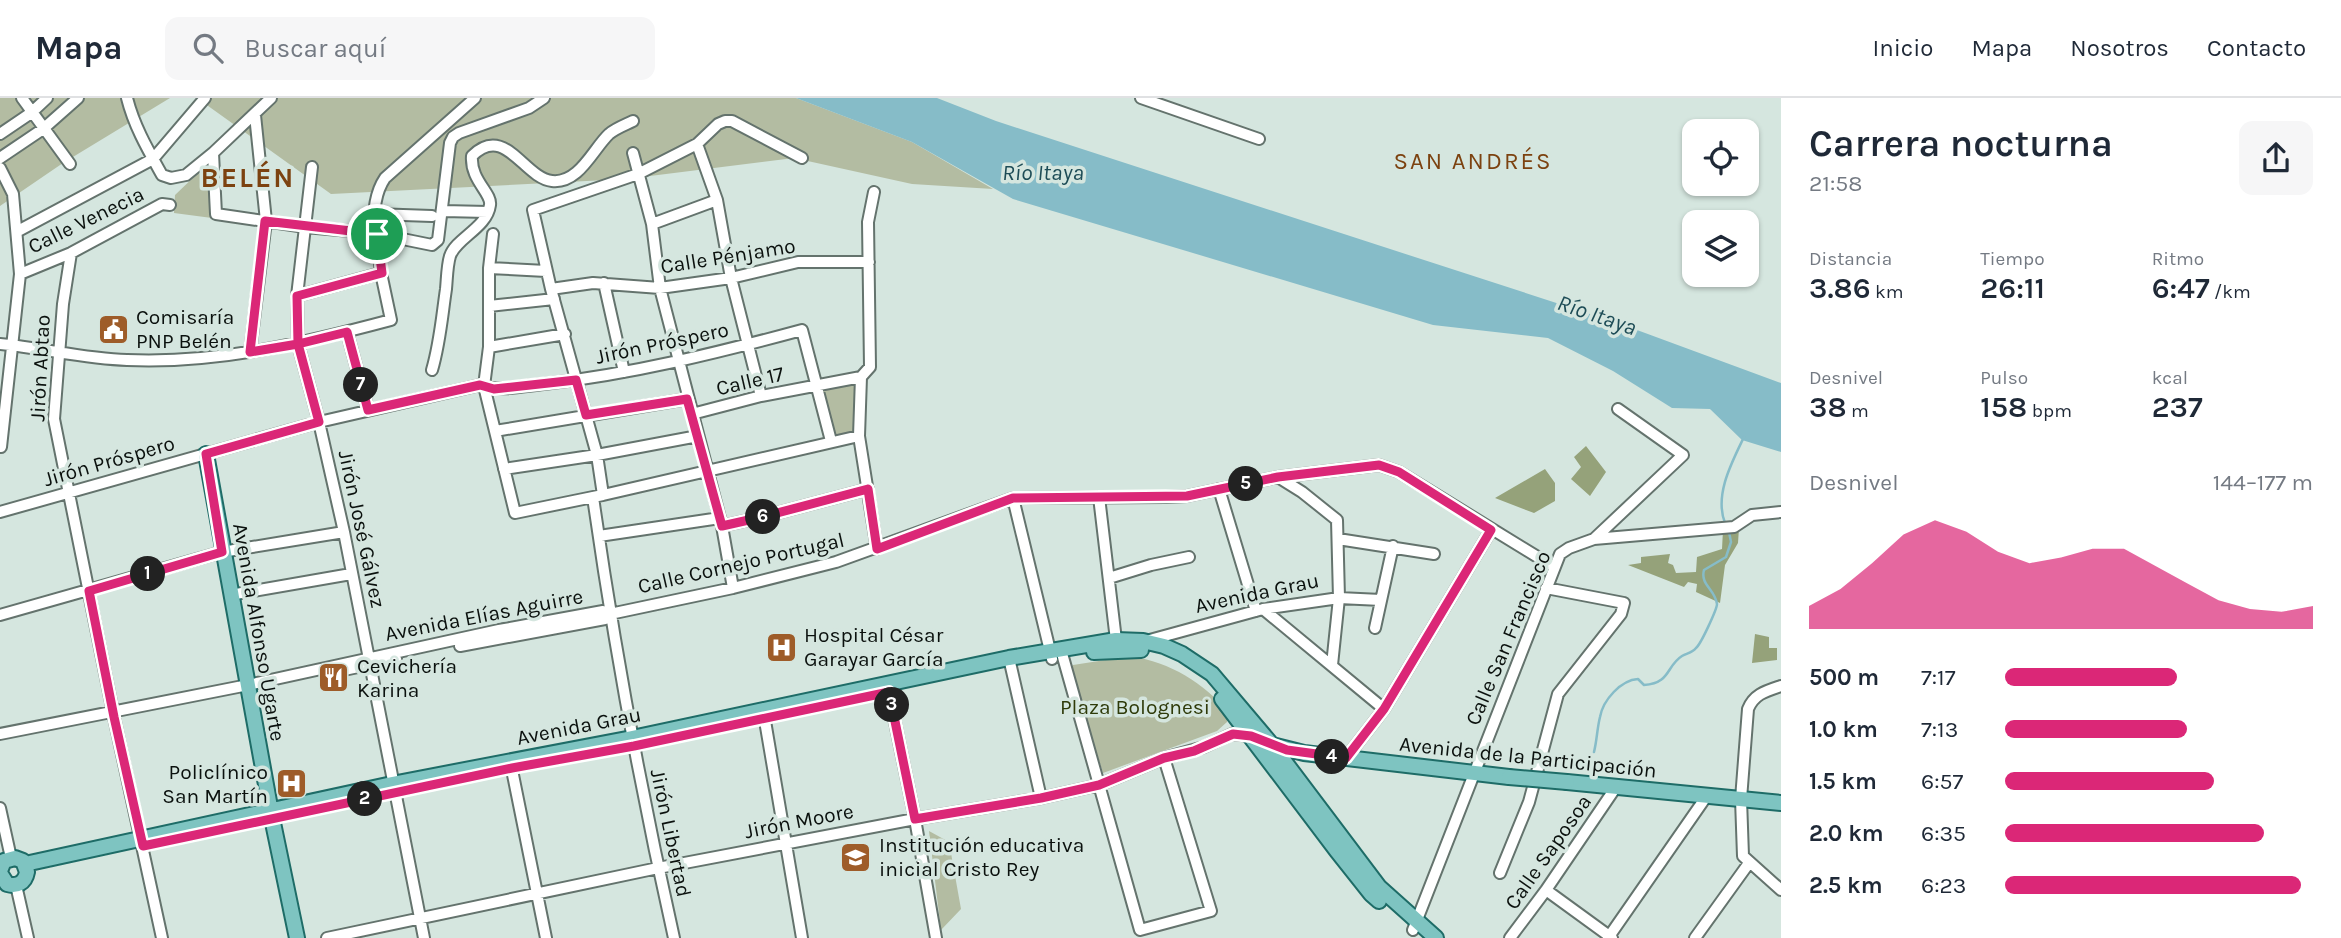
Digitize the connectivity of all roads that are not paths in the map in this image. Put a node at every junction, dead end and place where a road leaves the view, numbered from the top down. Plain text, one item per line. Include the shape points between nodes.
1 (22, 98) edge
2 (47, 98) edge
3 (78, 98) edge
4 (127, 98) edge
5 (205, 98) edge
6 (271, 98) edge
7 (475, 98) edge
8 (544, 98) edge
9 (1141, 98) edge
10 (31, 113) junction
11 (255, 115) junction
12 (633, 121) dead end
13 (43, 129) junction
14 (0, 134) edge
15 (1259, 139) dead end
16 (697, 144) junction
17 (213, 153) junction
18 (633, 153) dead end
19 (0, 158) edge
20 (802, 158) dead end
21 (153, 159) junction
22 (70, 164) dead end
23 (313, 167) dead end
24 (0, 168) edge
25 (638, 174) junction
26 (874, 192) dead end
27 (717, 200) junction
28 (170, 205) dead end
29 (488, 212) junction
30 (437, 213) junction
31 (374, 214) junction
32 (265, 221) junction
33 (652, 224) junction
34 (305, 227) junction
35 (18, 231) junction
36 (375, 233) junction
37 (493, 234) dead end
38 (71, 253) junction
39 (869, 262) junction
40 (489, 268) junction
41 (546, 271) junction
42 (382, 273) junction
43 (20, 274) junction
44 (731, 278) junction
45 (604, 283) junction
46 (660, 288) junction
47 (552, 294) junction
48 (297, 296) junction
49 (489, 306) junction
50 (347, 332) junction
51 (565, 334) junction
52 (298, 344) junction
53 (6, 345) edge
54 (748, 345) junction
55 (489, 347) junction
56 (58, 352) junction
57 (250, 352) junction
58 (678, 362) junction
59 (432, 370) dead end
60 (624, 372) junction
61 (861, 377) junction
62 (576, 380) junction
63 (484, 386) junction
64 (816, 386) junction
65 (761, 397) junction
66 (687, 399) junction
67 (1618, 408) dead end
68 (368, 410) junction
69 (692, 414) junction
70 (586, 415) junction
71 (319, 422) junction
72 (495, 431) junction
73 (698, 436) junction
74 (859, 436) junction
75 (831, 441) junction
76 (1, 447) edge
77 (206, 454) junction
78 (597, 455) junction
79 (504, 469) junction
80 (708, 472) junction
81 (1278, 477) junction
82 (868, 489) junction
83 (1219, 489) junction
84 (69, 493) junction
85 (598, 496) junction
86 (1099, 497) junction
87 (1013, 498) junction
88 (0, 512) edge
89 (1781, 512) edge
90 (721, 522) junction
91 (1491, 530) junction
92 (344, 532) junction
93 (599, 536) junction
94 (1338, 539) junction
95 (1594, 539) junction
96 (1393, 547) junction
97 (877, 549) junction
98 (222, 552) junction
99 (1434, 554) dead end
100 (1189, 557) dead end
101 (1554, 567) junction
102 (351, 573) junction
103 (1109, 578) junction
104 (733, 588) junction
105 (1546, 588) junction
106 (89, 591) junction
107 (230, 595) junction
108 (1339, 598) junction
109 (1381, 600) junction
110 (1259, 610) junction
111 (610, 614) junction
112 (0, 615) edge
113 (1375, 628) dead end
114 (1116, 640) junction
115 (1143, 641) junction
116 (1056, 654) junction
117 (370, 661) junction
118 (1010, 662) junction
119 (1332, 664) junction
120 (1781, 686) edge
121 (248, 687) junction
122 (888, 687) junction
123 (1384, 709) junction
124 (763, 713) junction
125 (113, 714) junction
126 (0, 734) edge
127 (1251, 736) junction
128 (0, 741) edge
129 (633, 742) junction
130 (1272, 745) junction
131 (1304, 753) junction
132 (1164, 758) junction
133 (1346, 758) junction
134 (511, 764) junction
135 (1291, 773) junction
136 (1474, 773) junction
137 (1099, 785) junction
138 (1616, 787) junction
139 (393, 789) junction
140 (1706, 797) junction
141 (1041, 798) junction
142 (1741, 799) junction
143 (1781, 803) edge
144 (0, 808) edge
145 (271, 815) junction
146 (915, 819) junction
147 (142, 843) junction
148 (785, 843) junction
149 (1749, 863) junction
150 (26, 868) junction
151 (658, 868) junction
152 (2, 870) edge
153 (1500, 873) dead end
154 (16, 885) junction
155 (1546, 890) junction
156 (1781, 890) edge
157 (537, 894) junction
158 (420, 918) junction
159 (1418, 930) edge
160 (1610, 937) edge
161 (28, 938) edge
162 (162, 938) edge
163 (290, 938) edge
164 (296, 938) edge
165 (327, 938) edge
166 (424, 938) edge
167 (546, 938) edge
168 (674, 938) edge
169 (802, 938) edge
170 (936, 938) edge
171 (1436, 938) edge
172 (1510, 938) edge
173 (1695, 938) edge

1 - 10 street
2 - 10 street
3 - 13 street
4 - 21 street via 132,119
5 - 21 street
6 - 11 street, Calle Venecia
7 - 31 street via 385,178
8 - 30 street via 453,137
9 - 15 street
10 - 13 street
10 - 14 street
11 - 17 street, Calle Venecia
11 - 32 street
12 - 29 street via 608,135 576,172 562,180 550,181 507,149 479,149 472,156 471,167 490,199
13 - 19 street
13 - 22 street
16 - 20 street via 718,124 732,121
16 - 25 street
16 - 27 street
17 - 21 street, Calle Venecia via 180,178 162,175
17 - 32 street via 216,214
18 - 25 street
21 - 35 street
23 - 34 street, Jirón José Gálvez
24 - 35 street via 13,194
25 - 33 street
25 - 41 street, Jirón Libertad via 533,210
26 - 39 street via 868,222
27 - 33 street
27 - 44 street
28 - 38 street, Calle Venecia via 162,204
29 - 30 street
29 - 59 street via 450,254
30 - 31 street
30 - 36 street via 437,244
31 - 36 street
32 - 34 street
32 - 57 street
33 - 46 street
34 - 36 street
34 - 48 street, Jirón José Gálvez
35 - 43 street
36 - 42 street
37 - 40 street
38 - 43 street, Calle Venecia
38 - 56 street, Jirón Abtao
39 - 44 street, Calle Pénjamo via 798,262
39 - 61 street via 870,367
40 - 41 street
40 - 49 street
41 - 47 street, Jirón Libertad
42 - 48 street
42 - 50 street via 391,320
43 - 53 street
44 - 46 street, Calle Pénjamo
44 - 54 street
45 - 46 street, Calle Pénjamo
45 - 47 street, Calle Pénjamo
45 - 60 street
46 - 58 street
47 - 49 street, Calle Pénjamo
47 - 51 street, Jirón Libertad
48 - 52 street, Jirón José Gálvez
49 - 55 street
50 - 52 street
50 - 68 street
51 - 55 street
51 - 62 street, Jirón Libertad
52 - 57 street
52 - 71 street, Jirón José Gálvez
53 - 56 street
53 - 76 street
54 - 58 street, Jirón Próspero
54 - 64 street, Jirón Próspero via 802,330
54 - 65 street
55 - 63 street
56 - 57 street via 151,361
56 - 84 street, Jirón Abtao via 54,419
58 - 60 street, Jirón Próspero
58 - 66 street
60 - 62 street, Jirón Próspero
61 - 64 street, Calle 17
61 - 74 street
62 - 63 street, Jirón Próspero via 494,389
62 - 70 street, Jirón Libertad
63 - 68 street, Jirón Próspero
63 - 72 street
64 - 65 street, Calle 17
64 - 75 street
65 - 69 street, Calle 17
66 - 69 street
66 - 70 street
67 - 95 street, Calle San Francisco via 1683,455
68 - 71 street, Jirón Próspero
69 - 73 street
70 - 72 street
70 - 78 street, Jirón Libertad
71 - 77 street, Jirón Próspero
71 - 92 street, Jirón José Gálvez
72 - 79 street
73 - 78 street
73 - 80 street
74 - 75 street
74 - 82 street
75 - 80 street
77 - 84 street, Jirón Próspero
77 - 98 main road, Avenida Alfonso Ugarte
78 - 79 street
78 - 85 street, Jirón Libertad
79 - 85 street via 515,513
80 - 85 street
80 - 90 street
81 - 83 street, Calle Cornejo Portugal
81 - 91 street, Calle Cornejo Portugal via 1388,467
81 - 94 street via 1335,517
82 - 90 street via 762,517
82 - 97 street
83 - 86 street, Calle Cornejo Portugal via 1166,497
83 - 110 street
84 - 88 street, Jirón Próspero
84 - 106 street, Jirón Abtao
85 - 93 street, Jirón Libertad
86 - 87 street, Calle Cornejo Portugal
86 - 103 street
87 - 97 street, Calle Cornejo Portugal
87 - 116 street
89 - 95 street via 1752,515 1734,527
90 - 93 street
90 - 104 street
91 - 101 street, Calle Cornejo Portugal
91 - 123 street
92 - 98 street
92 - 102 street, Jirón José Gálvez
93 - 111 street, Jirón Libertad
94 - 96 street
94 - 108 street
95 - 101 street, Calle San Francisco via 1560,554
96 - 99 street
96 - 109 street
97 - 104 street, Calle Cornejo Portugal
98 - 106 street
98 - 107 main road, Avenida Alfonso Ugarte
100 - 103 street
101 - 105 street, Calle San Francisco
102 - 107 street
102 - 117 street, Jirón José Gálvez
103 - 114 street
104 - 111 street, Calle Cornejo Portugal
105 - 136 street, Calle San Francisco
105 - 153 street via 1624,603 1621,614 1558,694 1529,802
106 - 112 street
106 - 125 street, Jirón Abtao
107 - 121 main road, Avenida Alfonso Ugarte
108 - 109 street, Avenida Grau
108 - 110 street, Avenida Grau
108 - 119 street
109 - 113 street
110 - 115 street, Avenida Grau
110 - 119 street
111 - 117 street, Avenida Elías Aguirre via 605,619
111 - 129 street, Jirón Libertad
114 - 115 main road, Avenida Grau
114 - 116 main road, Avenida Grau
115 - 130 main road, Avenida Grau via 1182,654 1212,674
116 - 118 main road, Avenida Grau
116 - 127 main road via 1134,649 1157,653 1213,687
116 - 137 street
117 - 121 street, Avenida Elías Aguirre
117 - 139 street, Jirón José Gálvez
118 - 122 main road, Avenida Grau
118 - 141 street
119 - 123 street
120 - 142 street via 1758,695 1748,709
121 - 125 street, Avenida Elías Aguirre
121 - 145 main road, Avenida Alfonso Ugarte
122 - 124 main road, Avenida Grau
122 - 146 street
123 - 133 street
124 - 129 main road, Avenida Grau
124 - 148 street
125 - 126 street, Avenida Elías Aguirre
125 - 128 street, Avenida Elías Aguirre
125 - 147 street, Jirón Abtao
127 - 130 street
127 - 132 street, Jirón Moore via 1233,734
127 - 159 main road via 1371,894
129 - 134 main road, Avenida Grau
129 - 151 street, Jirón Libertad
130 - 131 main road, Avenida de la Participación
130 - 135 main road, Avenida Grau
131 - 133 main road, Avenida de la Participación
131 - 135 main road via 1291,762
132 - 137 street, Jirón Moore
132 - 137 street via 1211,912 1140,930
133 - 136 main road, Avenida de la Participación
134 - 139 main road, Avenida Grau
134 - 157 street
135 - 159 main road, Avenida Grau
136 - 138 main road, Avenida de la Participación, bridge
136 - 159 street, Calle San Francisco
137 - 141 street, Jirón Moore
138 - 140 main road, Avenida de la Participación
138 - 155 street, Calle Saposoa
139 - 145 main road, Avenida Grau
139 - 158 street, Jirón José Gálvez
140 - 142 main road, Avenida de la Participación
140 - 160 street
141 - 146 street, Jirón Moore
142 - 143 main road, Avenida de la Participación
142 - 149 street via 1741,845
144 - 152 street
145 - 147 main road, Avenida Grau
145 - 163 main road, Avenida Alfonso Ugarte via 270,837
145 - 164 main road, Avenida Alfonso Ugarte
146 - 148 street, Jirón Moore
146 - 170 street
147 - 150 main road, Avenida Grau
147 - 162 street, Jirón Abtao
148 - 151 street, Jirón Moore
148 - 169 street
149 - 156 street
149 - 173 street
150 - 152 main road via 19,859
150 - 154 main road via 24,880
151 - 157 street, Jirón Moore
151 - 168 street, Jirón Libertad
152 - 154 main road via 7,884
154 - 161 street
155 - 160 street
155 - 172 street, Calle Saposoa
157 - 158 street, Jirón Moore
157 - 167 street
158 - 165 street, Jirón Moore
158 - 166 street, Jirón José Gálvez
159 - 171 main road

